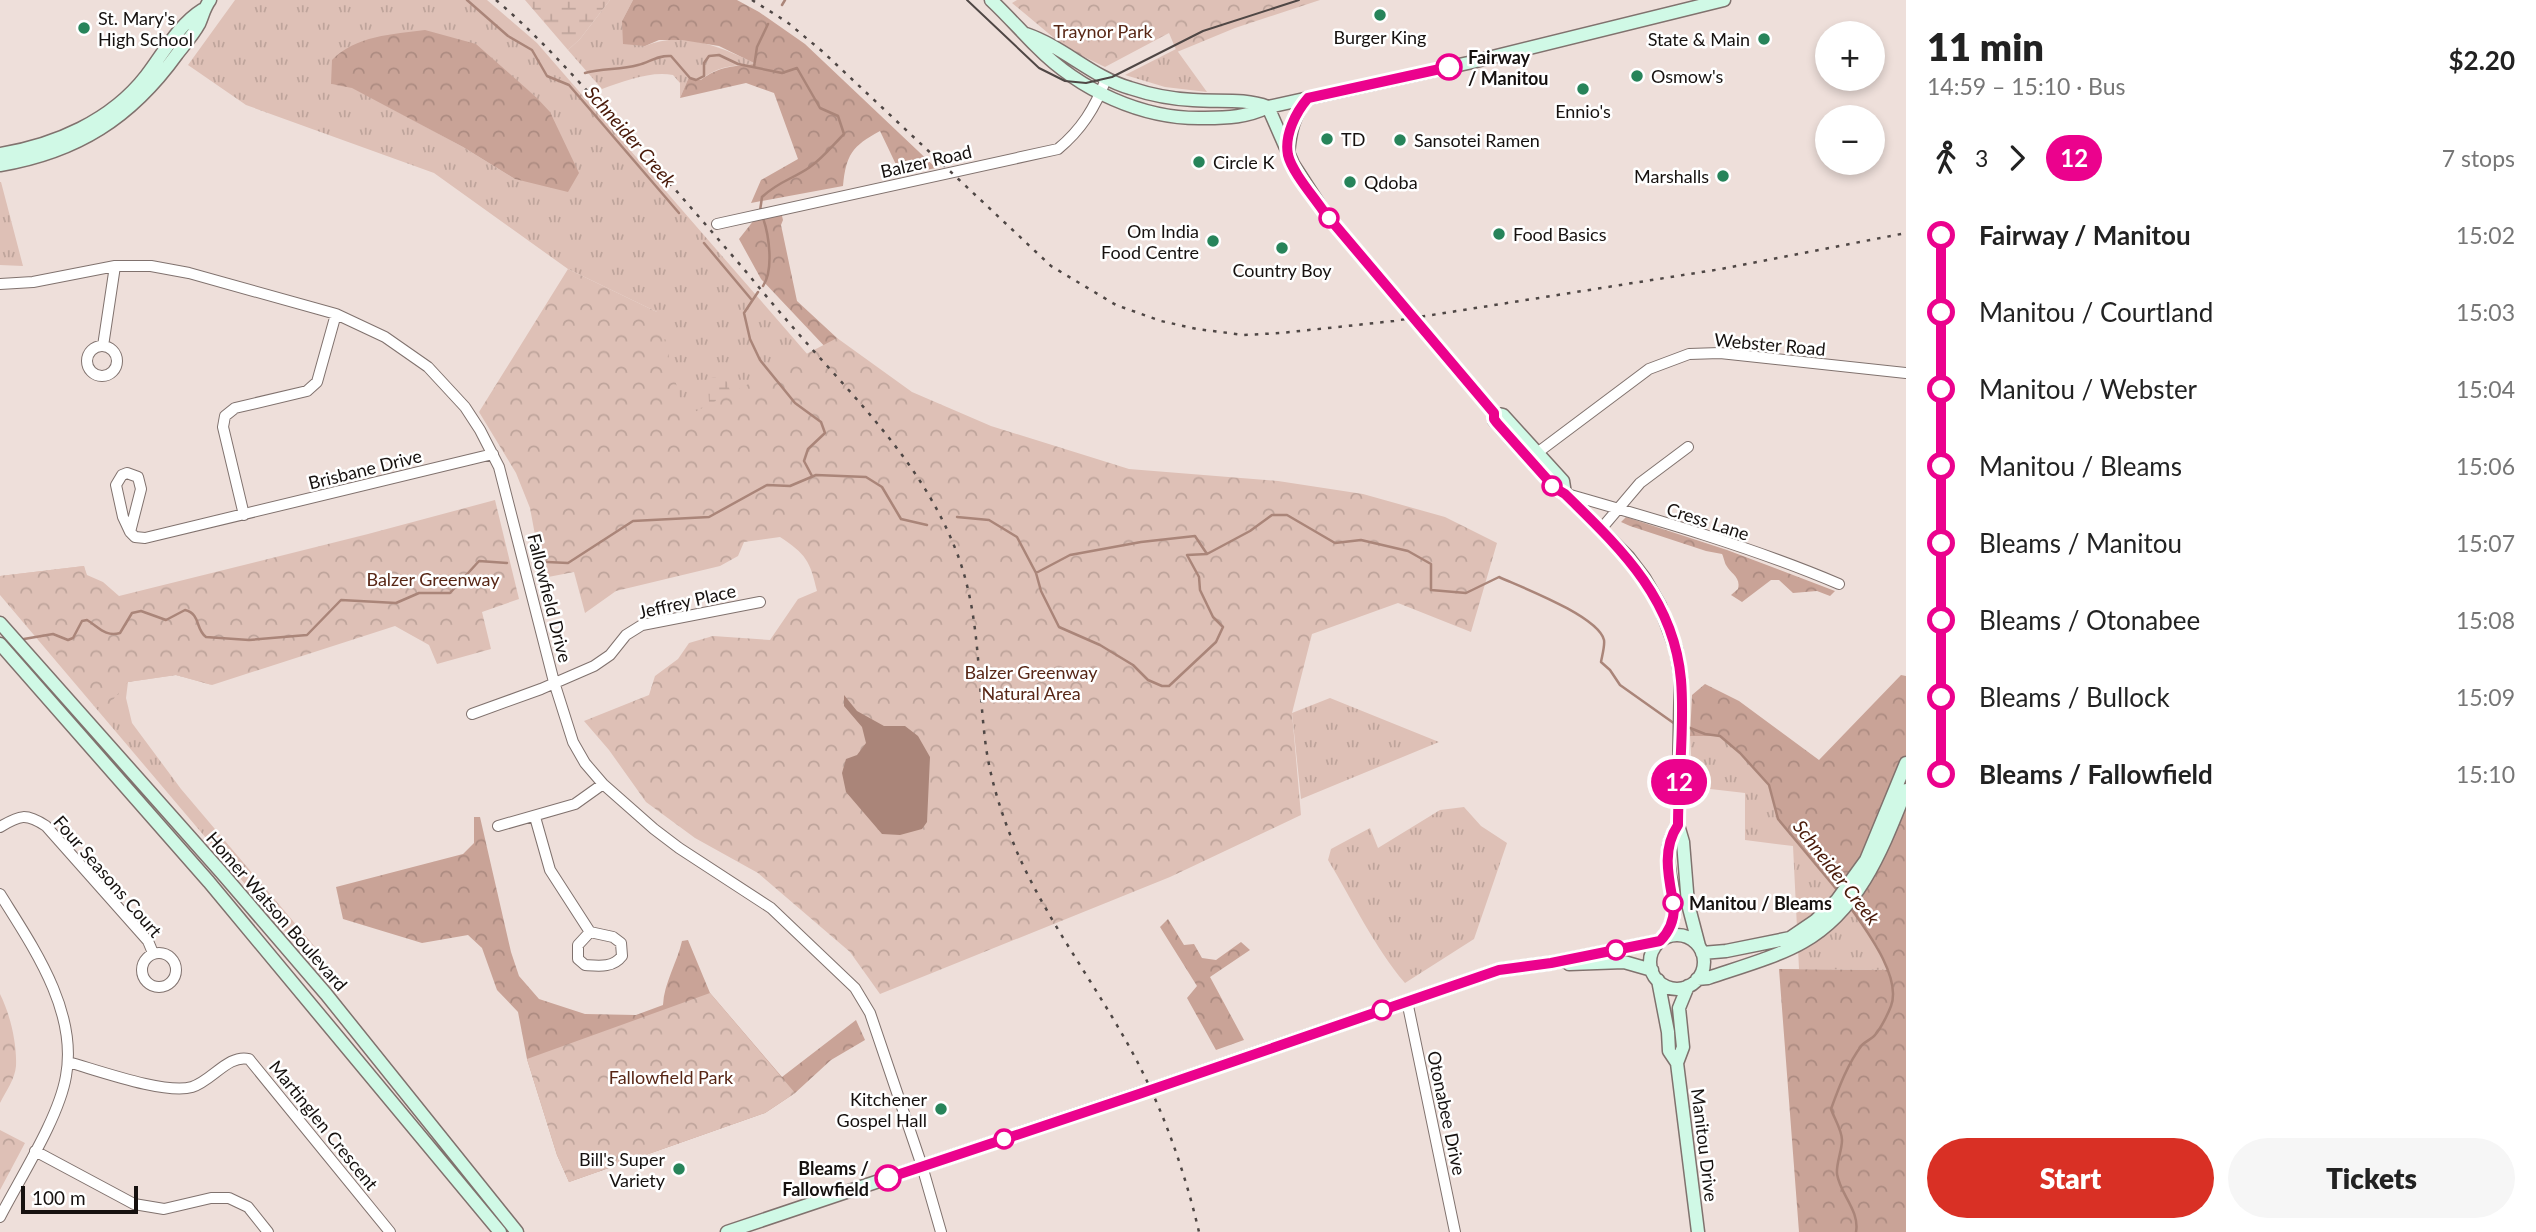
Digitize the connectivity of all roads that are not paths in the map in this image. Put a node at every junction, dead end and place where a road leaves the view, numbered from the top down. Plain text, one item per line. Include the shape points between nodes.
1 (991, 0) edge
2 (1724, 0) edge
3 (206, 5) edge
4 (1026, 34) junction
5 (1106, 79) junction
6 (1101, 93) junction
7 (1308, 98) junction
8 (1268, 107) junction
9 (0, 154) edge
10 (1288, 155) junction
11 (0, 165) edge
12 (717, 224) dead end
13 (115, 265) junction
14 (0, 284) edge
15 (336, 314) junction
16 (103, 346) dead end
17 (1906, 373) edge
18 (1494, 413) junction
19 (1688, 447) dead end
20 (1537, 453) junction
21 (493, 454) junction
22 (1565, 494) junction
23 (1618, 509) junction
24 (244, 515) junction
25 (1601, 529) junction
26 (130, 532) junction
27 (1839, 584) dead end
28 (761, 602) dead end
29 (0, 623) edge
30 (0, 644) edge
31 (554, 682) junction
32 (472, 714) dead end
33 (1906, 763) edge
34 (603, 784) junction
35 (1906, 790) edge
36 (535, 817) junction
37 (1678, 825) junction
38 (498, 826) dead end
39 (0, 827) edge
40 (1859, 880) junction
41 (0, 894) edge
42 (1818, 925) junction
43 (590, 932) junction
44 (1662, 940) junction
45 (1700, 949) junction
46 (153, 953) dead end
47 (1551, 963) junction
48 (1655, 975) junction
49 (1693, 983) junction
50 (1407, 1001) junction
51 (68, 1062) junction
52 (1677, 1063) junction
53 (35, 1151) junction
54 (922, 1166) junction
55 (0, 1216) edge
56 (268, 1232) edge
57 (390, 1232) edge
58 (500, 1232) edge
59 (517, 1232) edge
60 (727, 1232) edge
61 (941, 1232) edge
62 (1455, 1232) edge
63 (1698, 1232) edge

1 - 4 main road
2 - 7 main road
3 - 9 main road via 190,18 143,80 110,110 59,138
3 - 11 main road via 199,24 156,81 118,118 53,152
4 - 5 main road
4 - 6 main road via 1066,70
5 - 6 street, Balzer Road
5 - 8 main road via 1158,96 1251,101
6 - 8 main road via 1132,108 1196,119 1252,115
6 - 12 street, Balzer Road via 1078,132 1058,149
7 - 8 main road
7 - 10 main road via 1292,125
8 - 10 main road
10 - 18 main road via 1324,212
13 - 14 street, Fallowfield Drive
13 - 15 street, Fallowfield Drive via 189,273
13 - 16 street
15 - 21 street, Fallowfield Drive via 385,337 428,368 465,407
15 - 24 street via 313,387 235,408 225,415 223,427
17 - 20 street, Webster Road via 1720,353 1689,354 1649,369
18 - 20 main road via 1503,415
18 - 22 main road via 1527,459
19 - 23 street via 1640,483
20 - 22 main road via 1563,481
21 - 24 street, Brisbane Drive
21 - 31 street, Fallowfield Drive via 511,506
22 - 23 street, Cress Lane
22 - 25 main road
23 - 25 street
23 - 27 street, Cress Lane
24 - 26 street, Brisbane Drive via 145,538
25 - 37 main road via 1644,578 1676,649 1682,695
26 - 26 street via 141,488 138,477 127,473 116,485
28 - 31 street, Jeffrey Place via 642,625 601,662
29 - 59 main road, Homer Watson Boulevard via 326,994
30 - 58 main road, Homer Watson Boulevard via 217,891
31 - 32 street, Jeffrey Place
31 - 34 street, Fallowfield Drive via 573,742
33 - 40 main road
34 - 36 street via 575,804
34 - 54 street, Fallowfield Drive via 679,848 771,908 855,988 870,1013
35 - 40 main road via 1887,837
36 - 38 street
36 - 43 street via 550,870
37 - 44 main road via 1667,848 1674,916
37 - 45 main road via 1688,904
39 - 46 street, Four Seasons Court via 16,818 31,817 46,826 148,941
40 - 42 main road
41 - 51 street via 55,990
42 - 45 main road via 1790,938 1737,950
42 - 49 main road via 1802,943
43 - 43 street via 621,943 618,961 600,966 585,965 578,959 578,945
44 - 45 main road via 1682,936
44 - 47 main road
44 - 48 main road via 1652,954
45 - 49 main road via 1703,967
47 - 48 main road via 1624,962
47 - 50 main road via 1499,970
48 - 49 main road via 1674,988
48 - 52 main road, Manitou Drive via 1669,1051
49 - 52 main road, Manitou Drive via 1679,1008 1683,1047
50 - 54 main road
50 - 62 street, Otonabee Drive
51 - 53 street via 59,1099
51 - 57 street, Martinglen Crescent via 170,1089 191,1088 236,1058 249,1059
52 - 63 main road, Manitou Drive
53 - 55 street
53 - 56 street via 134,1204 164,1209 229,1198 248,1207
54 - 60 main road
54 - 61 street, Fallowfield Drive

